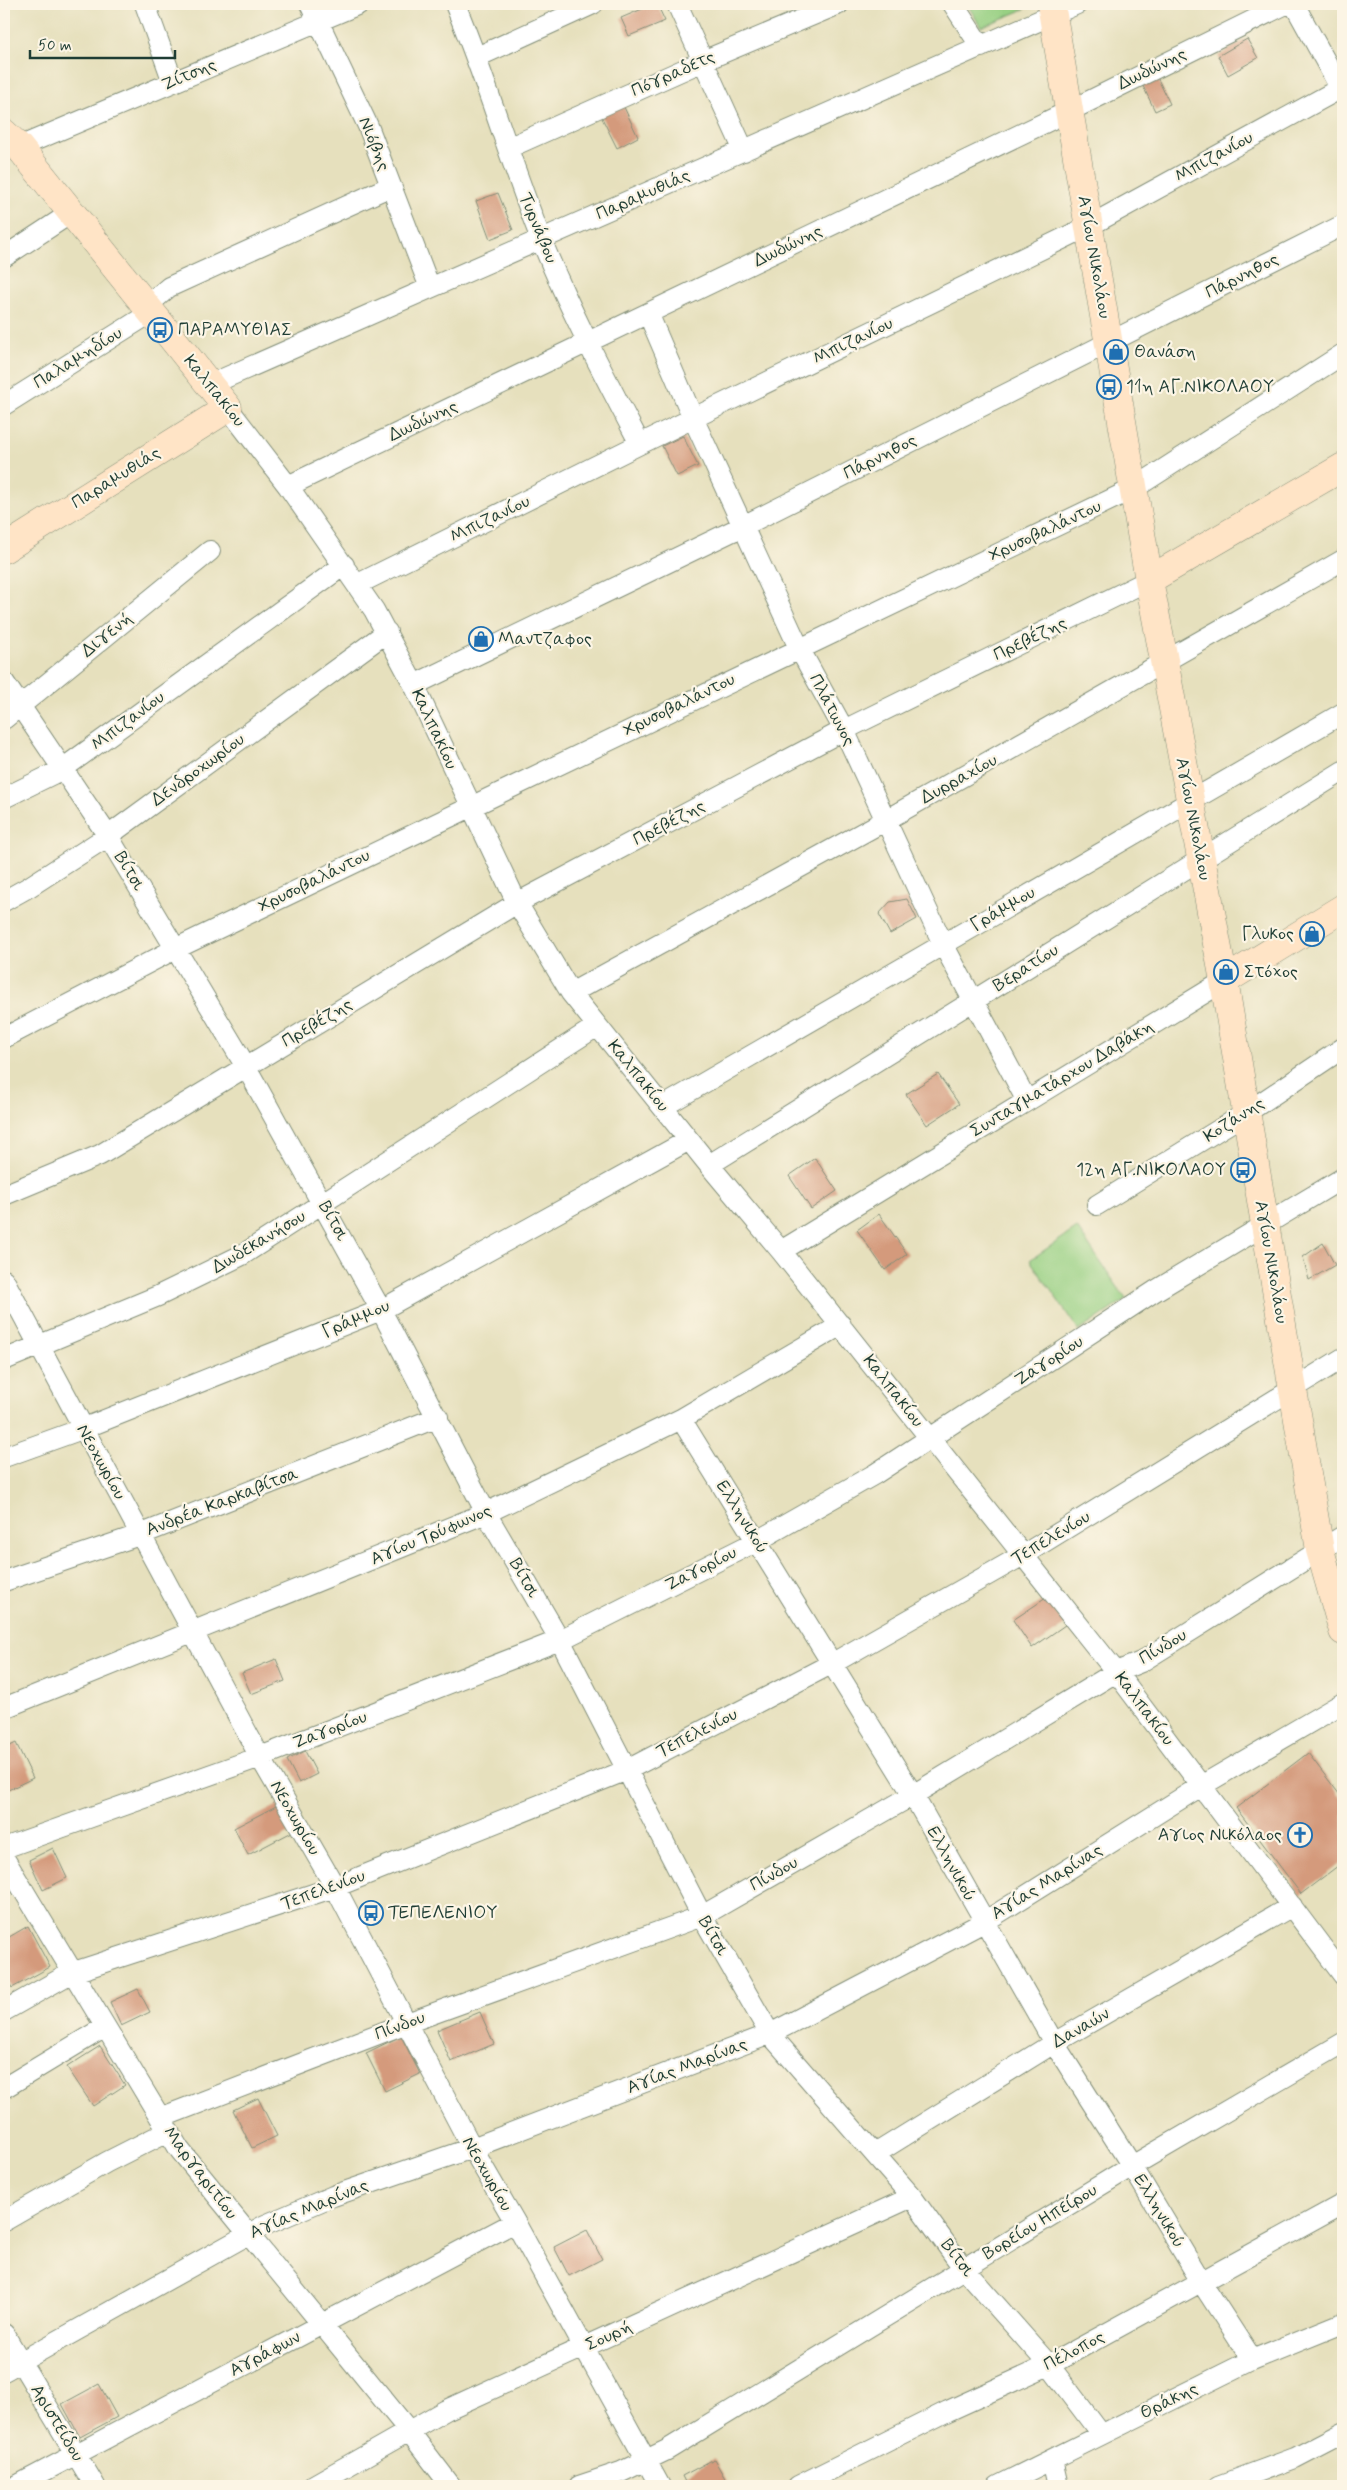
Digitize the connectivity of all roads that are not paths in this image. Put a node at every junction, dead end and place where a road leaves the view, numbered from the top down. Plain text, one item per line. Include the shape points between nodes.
1 (145, 4) edge
2 (359, 4) edge
3 (455, 4) edge
4 (593, 4) edge
5 (677, 4) edge
6 (839, 4) edge
7 (953, 4) edge
8 (1286, 4) edge
9 (1294, 4) edge
10 (1060, 8) edge
11 (315, 12) edge
12 (981, 47) junction
13 (477, 57) junction
14 (703, 61) junction
15 (173, 82) junction
16 (1342, 89) edge
17 (1069, 110) junction
18 (11, 140) edge
19 (508, 148) junction
20 (744, 151) junction
21 (390, 186) junction
22 (71, 213) junction
23 (1343, 225) edge
24 (1089, 226) junction
25 (541, 240) junction
26 (4, 257) edge
27 (430, 288) junction
28 (150, 308) junction
29 (648, 313) junction
30 (1108, 342) junction
31 (588, 343) junction
32 (1343, 354) edge
33 (209, 385) junction
34 (4, 405) edge
35 (228, 408) junction
36 (693, 418) junction
37 (640, 444) junction
38 (1343, 467) edge
39 (288, 486) junction
40 (1133, 489) junction
41 (743, 526) junction
42 (4, 549) edge
43 (210, 551) dead end
44 (1343, 560) edge
45 (344, 565) junction
46 (1149, 580) junction
47 (358, 584) junction
48 (387, 632) junction
49 (799, 648) junction
50 (1164, 663) junction
51 (4, 682) edge
52 (414, 685) junction
53 (20, 706) junction
54 (1343, 713) edge
55 (4, 719) edge
56 (844, 730) junction
57 (61, 770) junction
58 (1343, 771) edge
59 (4, 798) edge
60 (1190, 801) junction
61 (470, 805) junction
62 (886, 820) junction
63 (108, 836) junction
64 (1201, 860) junction
65 (4, 901) edge
66 (517, 904) junction
67 (1343, 908) edge
68 (943, 944) junction
69 (175, 949) junction
70 (1224, 981) junction
71 (571, 993) junction
72 (973, 1001) junction
73 (597, 1026) junction
74 (4, 1038) edge
75 (1343, 1048) edge
76 (245, 1066) junction
77 (1027, 1101) junction
78 (664, 1106) junction
79 (1246, 1113) junction
80 (689, 1140) junction
81 (709, 1165) junction
82 (1343, 1178) edge
83 (4, 1195) edge
84 (323, 1203) junction
85 (1097, 1205) dead end
86 (1265, 1224) junction
87 (782, 1251) junction
88 (4, 1280) edge
89 (381, 1310) junction
90 (841, 1325) junction
91 (39, 1347) junction
92 (1343, 1358) edge
93 (4, 1360) edge
94 (1293, 1391) junction
95 (438, 1417) junction
96 (681, 1419) junction
97 (82, 1429) junction
98 (931, 1438) junction
99 (4, 1457) edge
100 (486, 1512) junction
101 (142, 1534) junction
102 (1343, 1536) edge
103 (757, 1541) junction
104 (1320, 1550) junction
105 (1023, 1555) junction
106 (4, 1581) edge
107 (1343, 1631) edge
108 (194, 1632) junction
109 (560, 1640) junction
110 (834, 1663) junction
111 (1116, 1672) junction
112 (1343, 1703) edge
113 (4, 1708) edge
114 (260, 1757) junction
115 (627, 1770) junction
116 (1201, 1786) junction
117 (913, 1795) junction
118 (4, 1848) edge
119 (4, 1858) edge
120 (335, 1887) junction
121 (1292, 1906) junction
122 (702, 1916) junction
123 (984, 1922) junction
124 (71, 1973) junction
125 (1343, 1975) edge
126 (4, 2011) edge
127 (407, 2023) junction
128 (105, 2027) junction
129 (770, 2034) junction
130 (1054, 2043) junction
131 (1343, 2043) edge
132 (4, 2088) edge
133 (164, 2124) junction
134 (472, 2148) junction
135 (874, 2154) junction
136 (1132, 2166) junction
137 (912, 2198) junction
138 (1343, 2204) edge
139 (4, 2221) edge
140 (515, 2222) junction
141 (247, 2234) junction
142 (964, 2269) junction
143 (1202, 2283) junction
144 (1343, 2322) edge
145 (321, 2324) junction
146 (4, 2334) edge
147 (584, 2348) junction
148 (1252, 2360) junction
149 (1048, 2365) junction
150 (12, 2367) edge
151 (409, 2431) junction
152 (1343, 2433) edge
153 (1101, 2434) junction
154 (76, 2455) junction
155 (1052, 2460) junction
156 (646, 2462) junction
157 (16, 2486) edge
158 (95, 2486) edge
159 (312, 2486) edge
160 (451, 2486) edge
161 (579, 2486) edge
162 (660, 2486) edge
163 (798, 2486) edge
164 (998, 2486) edge
165 (1058, 2486) edge
166 (1219, 2486) edge

1 - 15 street
2 - 11 street, Ζίτσης
3 - 13 street, Τυρνάβου
4 - 13 street
5 - 14 street
6 - 14 street, Πόγραδετς
7 - 12 street
8 - 17 street, Δωδώνης
9 - 16 street
10 - 12 street, Παραμυθιάς
10 - 17 street, Αγίου Νικολάου
11 - 15 street, Ζίτσης
11 - 21 street, Νιόβης via 368,126
12 - 20 street, Παραμυθιάς
13 - 19 street, Τυρνάβου
14 - 19 street, Πόγραδετς
14 - 20 street
15 - 18 street, Ζίτσης
16 - 24 street, Μπιζανίου
17 - 24 street, Αγίου Νικολάου
17 - 29 street, Δωδώνης
18 - 22 street, Καλπακίου
19 - 25 street, Τυρνάβου
20 - 25 street, Παραμυθιάς
21 - 27 street, Νιόβης
21 - 28 street, Παλαμηδίου via 169,287
22 - 26 street
22 - 28 street, Καλπακίου
23 - 30 street, Πάρνηθος
24 - 30 street, Αγίου Νικολάου
24 - 36 street, Μπιζανίου
25 - 27 street, Παραμυθιάς
25 - 31 street, Τυρνάβου
27 - 33 street, Παραμυθιάς
28 - 33 street, Καλπακίου
28 - 34 street, Παλαμηδίου
29 - 31 street, Δωδώνης
29 - 36 street, Πλάτωνος
30 - 40 street, Αγίου Νικολάου
30 - 41 street, Πάρνηθος
31 - 37 street, Τυρνάβου
31 - 39 street, Δωδώνης
32 - 40 street, Χρυσοβαλάντου
33 - 35 street, Καλπακίου
35 - 39 street, Καλπακίου
35 - 42 street, Παραμυθιάς
36 - 37 street, Μπιζανίου
36 - 41 street, Πλάτωνος
37 - 47 street, Μπιζανίου
38 - 46 street, Πρεβέζης
39 - 45 street, Καλπακίου
40 - 46 street, Αγίου Νικολάου
40 - 49 street, Χρυσοβαλάντου
41 - 49 street, Πλάτωνος
41 - 52 street, Πάρνηθος
43 - 53 street, Διγενή
44 - 50 street, Δυρραχίου
45 - 47 street, Καλπακίου
45 - 57 street, Μπιζανίου
46 - 50 street, Αγίου Νικολάου
46 - 56 street, Πρεβέζης
47 - 48 street, Καλπακίου
48 - 52 street, Καλπακίου
48 - 63 street, Δενδροχωρίου
49 - 56 street, Πλάτωνος
49 - 61 street, Χρυσοβαλάντου
50 - 60 street, Αγίου Νικολάου
50 - 62 street, Δυρραχίου
51 - 53 street, Βίτσι
52 - 61 street, Καλπακίου
53 - 55 street, Διγενή
53 - 57 street, Βίτσι
54 - 60 street, Γράμμου
56 - 62 street, Πλάτωνος
56 - 66 street, Πρεβέζης
57 - 59 street, Μπιζανίου
57 - 63 street, Βίτσι
58 - 64 street, Βερατίου
60 - 64 street, Αγίου Νικολάου
60 - 68 street, Γράμμου
61 - 66 street, Καλπακίου
61 - 69 street, Χρυσοβαλάντου
62 - 68 street, Πλάτωνος
62 - 71 street, Δυρραχίου
63 - 65 street, Δενδροχωρίου
63 - 69 street, Βίτσι
64 - 70 street, Αγίου Νικολάου
64 - 72 street, Βερατίου
66 - 71 street, Καλπακίου
66 - 76 street, Πρεβέζης
67 - 70 street, Συνταγματάρχου Δαβάκη
68 - 72 street, Πλάτωνος
68 - 78 street, Γράμμου
69 - 74 street, Χρυσοβαλάντου
69 - 76 street, Βίτσι
70 - 77 street, Συνταγματάρχου Δαβάκη
70 - 79 street, Αγίου Νικολάου
71 - 73 street, Καλπακίου
72 - 77 street, Πλάτωνος
72 - 81 street, Βερατίου
73 - 78 street, Καλπακίου
73 - 84 street, Δωδεκανήσου
75 - 79 street, Κοζάνης
76 - 83 street, Πρεβέζης via 100,1155
76 - 84 street, Βίτσι
77 - 87 street, Συνταγματάρχου Δαβάκη
78 - 80 street, Καλπακίου
79 - 85 street, Κοζάνης
79 - 86 street, Αγίου Νικολάου
80 - 81 street, Καλπακίου
80 - 89 street, Γράμμου
81 - 87 street, Καλπακίου
82 - 86 street, Ζαγορίου
84 - 89 street, Βίτσι
84 - 91 street, Δωδεκανήσου via 242,1255
86 - 94 street, Αγίου Νικολάου
86 - 98 street, Ζαγορίου via 1155,1291
87 - 90 street, Καλπακίου
88 - 91 street, Νεοχωρίου
89 - 95 street, Βίτσι
89 - 97 street, Γράμμου
90 - 96 street, Αγίου Τρύφωνος
90 - 98 street, Καλπακίου
91 - 93 street, Δωδεκανήσου
91 - 97 street, Νεοχωρίου
92 - 94 street, Τεπελενίου
94 - 104 street, Αγίου Νικολάου
94 - 105 street, Τεπελενίου
95 - 100 street, Βίτσι
95 - 101 street, Ανδρέα Καρκαβίτσα
96 - 100 street, Αγίου Τρύφωνος
96 - 103 street, Ελληνικού
97 - 99 street, Γράμμου
97 - 101 street, Νεοχωρίου
98 - 103 street, Ζαγορίου
98 - 105 street, Καλπακίου
100 - 108 street, Αγίου Τρύφωνος
100 - 109 street, Βίτσι
101 - 106 street, Ανδρέα Καρκαβίτσα
101 - 108 street, Νεοχωρίου
102 - 104 street, Πίνδου
103 - 109 street, Ζαγορίου
103 - 110 street, Ελληνικού
104 - 107 street, Αγίου Νικολάου
104 - 111 street, Πίνδου via 1141,1662
105 - 110 street, Τεπελενίου
105 - 111 street, Καλπακίου
108 - 113 street, Αγίου Τρύφωνος
108 - 114 street, Νεοχωρίου
109 - 114 street, Ζαγορίου
109 - 115 street, Βίτσι
110 - 115 street, Τεπελενίου
110 - 117 street, Ελληνικού
111 - 116 street, Καλπακίου
111 - 117 street, Πίνδου
112 - 116 street, Αγίας Μαρίνας
114 - 118 street, Ζαγορίου
114 - 120 street, Νεοχωρίου
115 - 120 street, Τεπελενίου
115 - 122 street, Βίτσι
116 - 121 street, Καλπακίου
116 - 123 street, Αγίας Μαρίνας
117 - 122 street, Πίνδου
117 - 123 street, Ελληνικού
119 - 124 street, Μαργαριτίου
120 - 124 street, Τεπελενίου
120 - 127 street, Νεοχωρίου
121 - 125 street, Καλπακίου
121 - 130 street, Δαναών
122 - 127 street, Πίνδου
122 - 129 street, Βίτσι
123 - 129 street, Αγίας Μαρίνας
123 - 130 street, Ελληνικού
124 - 126 street, Τεπελενίου
124 - 128 street, Μαργαριτίου
127 - 133 street, Πίνδου
127 - 134 street, Νεοχωρίου
128 - 132 street
128 - 133 street, Μαργαριτίου
129 - 134 street, Αγίας Μαρίνας
129 - 135 street, Βίτσι
130 - 135 street, Δαναών
130 - 136 street, Ελληνικού
131 - 136 street, Βορείου Ηπείρου
133 - 139 street, Πίνδου via 107,2162
133 - 141 street, Μαργαριτίου via 195,2171
134 - 140 street, Νεοχωρίου
134 - 141 street, Αγίας Μαρίνας via 333,2196
135 - 137 street, Βίτσι
136 - 142 street, Βορείου Ηπείρου
136 - 143 street, Ελληνικού
137 - 142 street, Βίτσι
137 - 147 street, Σουρή
138 - 143 street, Πέλοπος
140 - 145 street, Αγράφων
140 - 147 street, Νεοχωρίου
141 - 145 street, Μαργαριτίου
141 - 150 street, Αγίας Μαρίνας
142 - 149 street, Βίτσι
142 - 156 street, Βορείου Ηπείρου
143 - 148 street, Ελληνικού
143 - 149 street, Πέλοπος
144 - 148 street, Θράκης
145 - 151 street, Μαργαριτίου
145 - 154 street, Αγράφων
146 - 150 street, Αριστείδου
147 - 151 street, Σουρή via 446,2410
147 - 156 street, Νεοχωρίου
148 - 153 street, Θράκης
149 - 153 street, Βίτσι
149 - 163 street, Πέλοπος
150 - 154 street, Αριστείδου
151 - 159 street, Σουρή
151 - 160 street, Μαργαριτίου
152 - 166 street via 1295,2458
153 - 155 street, Θράκης
154 - 157 street, Αγράφων
154 - 158 street, Αριστείδου
155 - 164 street, Θράκης
155 - 165 street
156 - 161 street, Βορείου Ηπείρου
156 - 162 street, Νεοχωρίου

